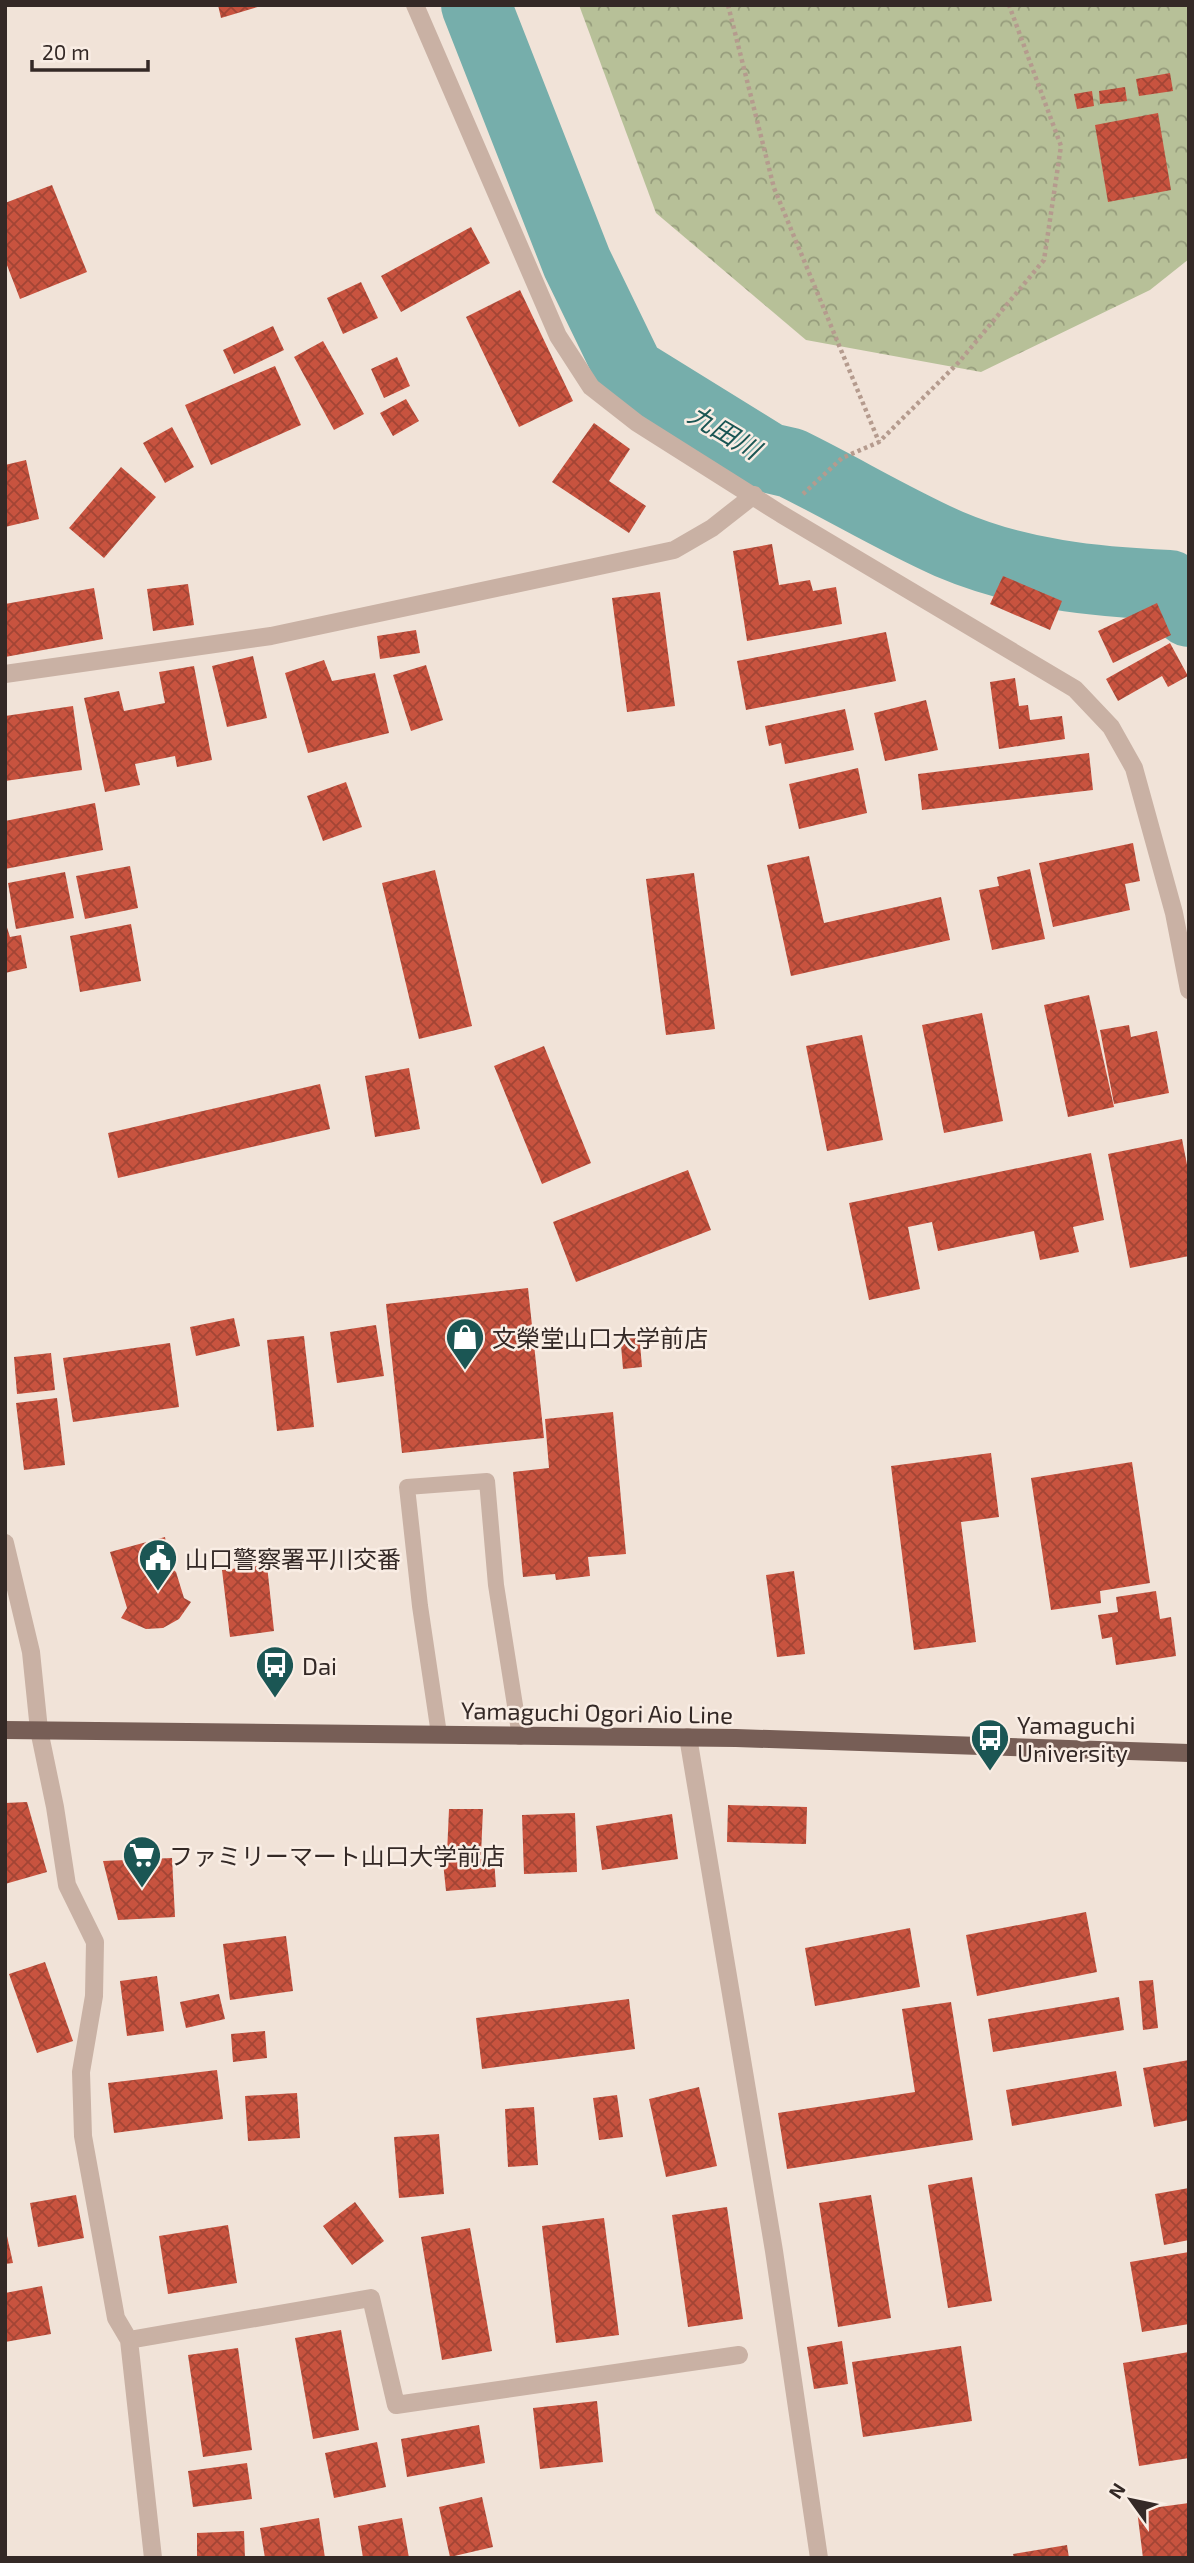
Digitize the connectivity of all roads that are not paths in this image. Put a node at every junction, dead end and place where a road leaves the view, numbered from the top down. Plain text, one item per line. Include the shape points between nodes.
1 (415, 5) edge
2 (754, 495) junction
3 (5, 674) edge
4 (1189, 990) edge
5 (5, 1543) edge
6 (5, 1730) edge
7 (39, 1730) junction
8 (439, 1734) junction
9 (520, 1737) junction
10 (688, 1737) junction
11 (1189, 1753) edge
12 (129, 2340) junction
13 (739, 2355) dead end
14 (153, 2558) edge
15 (819, 2558) edge

1 - 2 street via 558,336 591,387 637,423
2 - 3 street via 674,550 271,636
2 - 4 street via 1075,689 1111,727 1134,768 1174,913
5 - 7 street via 31,1652
6 - 7 main road, Yamaguchi Ogori Aio Line
7 - 8 main road, Yamaguchi Ogori Aio Line
7 - 12 street via 67,1885 95,1942 94,1996 81,2072 83,2136 116,2318
8 - 9 main road, Yamaguchi Ogori Aio Line
8 - 9 lane via 407,1487 486,1481 496,1585
9 - 10 main road, Yamaguchi Ogori Aio Line
10 - 11 main road, Yamaguchi Ogori Aio Line
10 - 15 street via 774,2251
12 - 13 street via 371,2298 397,2405
12 - 14 street

